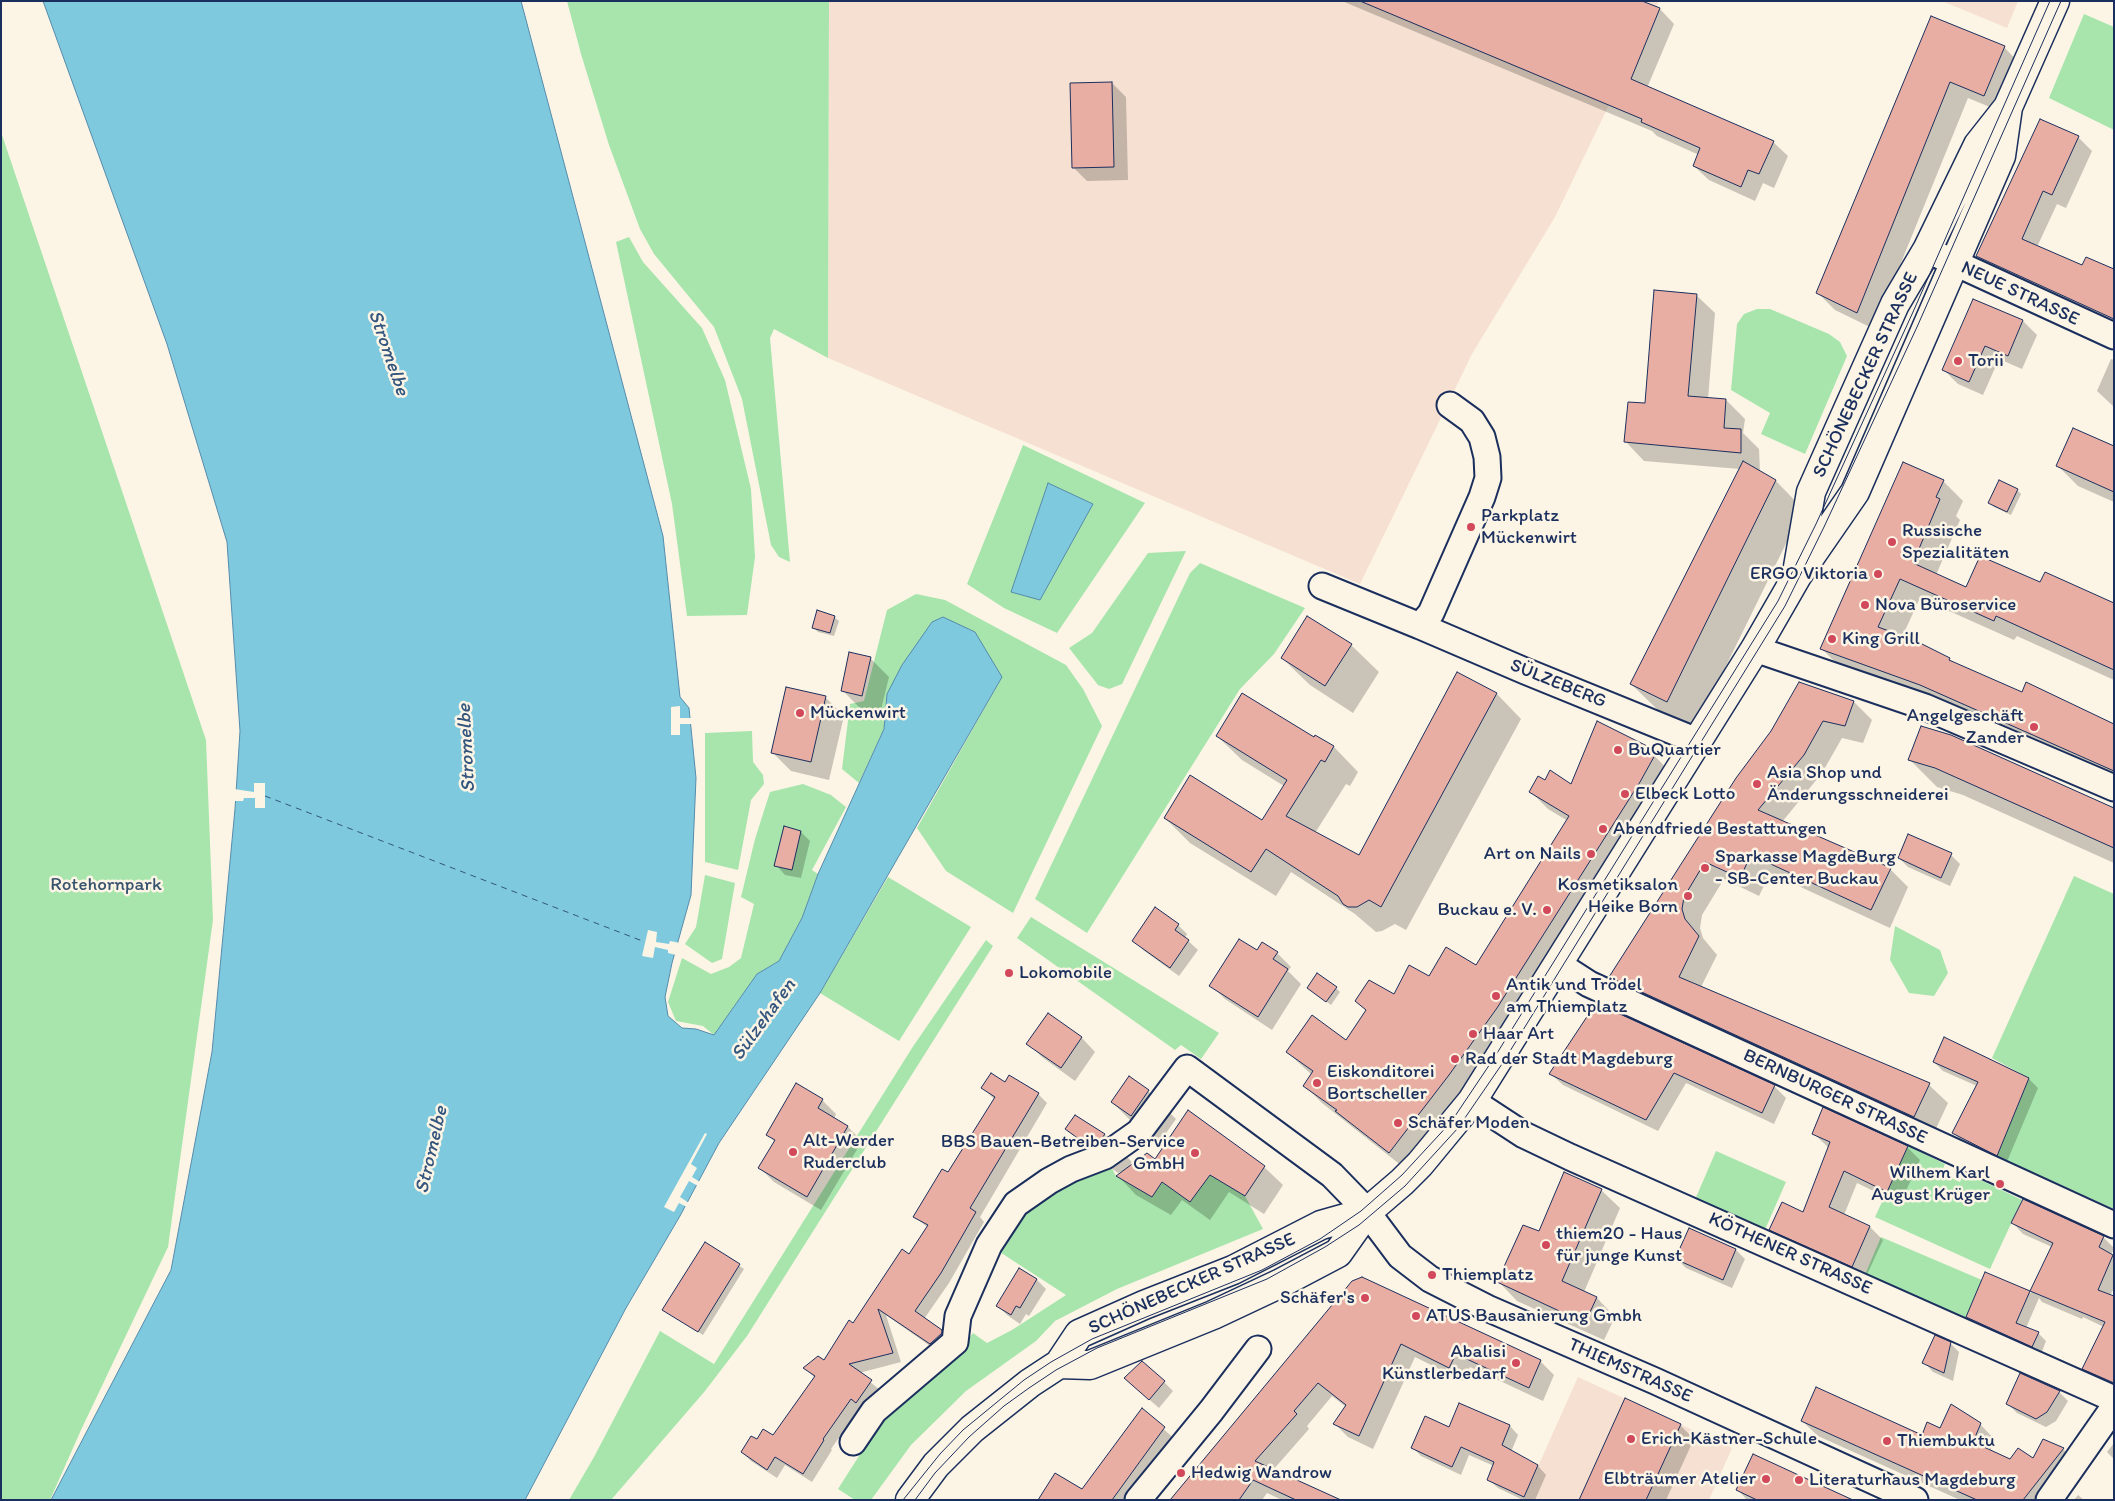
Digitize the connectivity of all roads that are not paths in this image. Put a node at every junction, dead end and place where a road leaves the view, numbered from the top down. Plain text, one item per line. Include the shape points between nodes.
1 (2055, 1) edge
2 (2008, 107) junction
3 (1927, 250) junction
4 (1955, 264) junction
5 (2114, 336) edge
6 (1450, 405) dead end
7 (1797, 576) junction
8 (1322, 586) dead end
9 (1420, 626) junction
10 (1755, 649) junction
11 (1697, 741) junction
12 (2114, 788) edge
13 (1558, 964) junction
14 (1472, 1101) junction
15 (1367, 1212) junction
16 (2114, 1226) edge
17 (1258, 1349) dead end
18 (2114, 1399) edge
19 (2114, 1407) edge
20 (853, 1442) dead end
21 (910, 1500) edge
22 (1138, 1500) edge
23 (1915, 1500) edge
24 (2049, 1500) edge

1 - 2 main road, SCHÖNEBECKER STRASSE
2 - 3 main road, SCHÖNEBECKER STRASSE via 1978,145
2 - 4 main road, SCHÖNEBECKER STRASSE via 2001,156
3 - 4 street, NEUE STRASSE
3 - 7 main road, SCHÖNEBECKER STRASSE via 1895,304 1811,492
4 - 5 street, NEUE STRASSE
4 - 7 main road, SCHÖNEBECKER STRASSE via 1855,492
6 - 9 street via 1472,421 1482,437 1488,478 1431,613
7 - 10 main road, SCHÖNEBECKER STRASSE
8 - 9 street, SÜLZEBERG
9 - 11 street, SÜLZEBERG
10 - 11 main road, SCHÖNEBECKER STRASSE
10 - 12 street via 1925,707
11 - 13 main road, SCHÖNEBECKER STRASSE
13 - 14 main road, SCHÖNEBECKER STRASSE
13 - 16 street, BERNBURGER STRASSE via 1589,984
14 - 15 main road, SCHÖNEBECKER STRASSE via 1420,1164
14 - 18 street, KÖTHENER STRASSE via 1524,1135 1570,1157
15 - 20 street, THIEMSTRASSE via 1332,1175 1187,1068 1139,1132 1105,1156 1071,1169 1016,1204 989,1244 958,1316 955,1342 874,1410
15 - 21 main road, SCHÖNEBECKER STRASSE via 1338,1253 1281,1283 1213,1316 1090,1365 1059,1364 972,1429 936,1465
15 - 23 street, THIEMSTRASSE via 1411,1266 1455,1293
17 - 22 street
19 - 24 street

